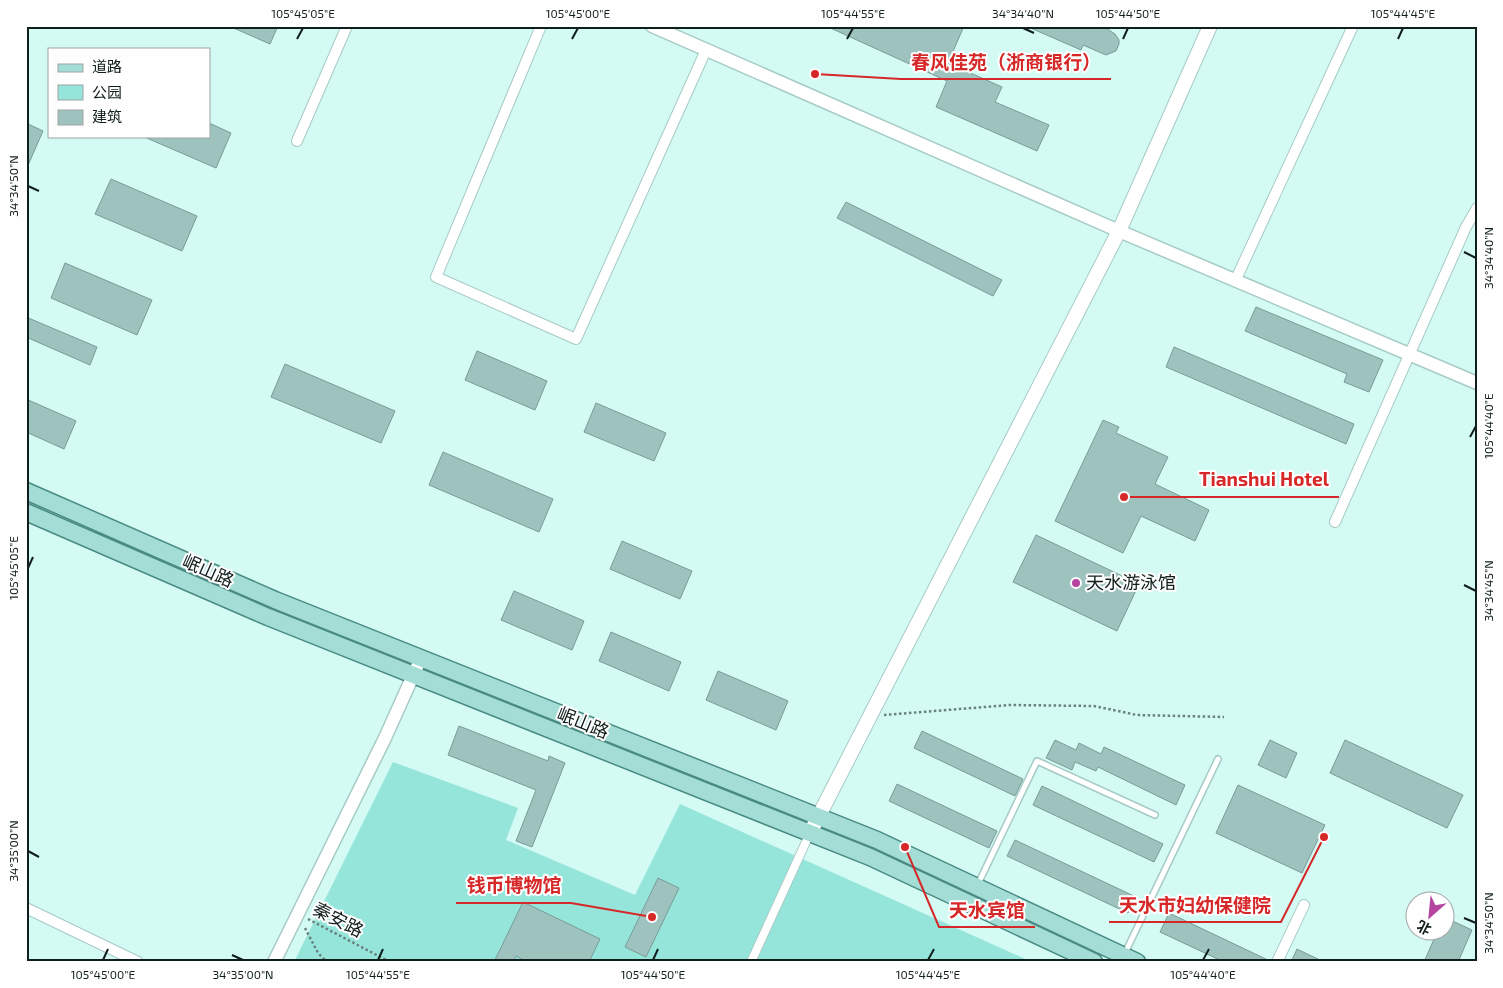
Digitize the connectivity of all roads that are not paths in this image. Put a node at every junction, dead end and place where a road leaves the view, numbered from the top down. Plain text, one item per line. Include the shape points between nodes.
1 (347, 26) edge
2 (542, 26) edge
3 (652, 26) edge
4 (1210, 26) edge
5 (1353, 26) edge
6 (706, 50) junction
7 (297, 141) dead end
8 (1477, 208) edge
9 (1119, 231) junction
10 (1236, 279) junction
11 (1410, 355) junction
12 (1477, 383) edge
13 (26, 491) edge
14 (26, 512) edge
15 (1335, 522) dead end
16 (421, 658) junction
17 (414, 676) junction
18 (1218, 759) dead end
19 (1155, 815) dead end
20 (819, 816) junction
21 (810, 833) junction
22 (977, 887) junction
23 (1304, 905) dead end
24 (26, 908) edge
25 (1130, 959) edge
26 (138, 962) edge
27 (274, 962) edge
28 (751, 962) edge
29 (1094, 962) edge
30 (1277, 962) edge

1 - 7 street
2 - 6 street via 436,277 576,339
3 - 6 street
4 - 9 main road
5 - 10 street
6 - 9 street
8 - 11 street
9 - 10 street
9 - 20 main road
10 - 11 street
11 - 12 street
11 - 15 street
13 - 16 main road, 岷山路 via 275,600
14 - 17 main road, 岷山路 via 268,618
16 - 17 street
16 - 20 main road, 岷山路
17 - 21 main road, 岷山路
17 - 27 street
18 - 25 lane
19 - 22 lane via 1037,761
20 - 21 main road
20 - 22 main road, 岷山路
21 - 28 street
21 - 29 main road, 岷山路 via 870,857
22 - 25 main road, 岷山路
23 - 30 street
24 - 26 street

